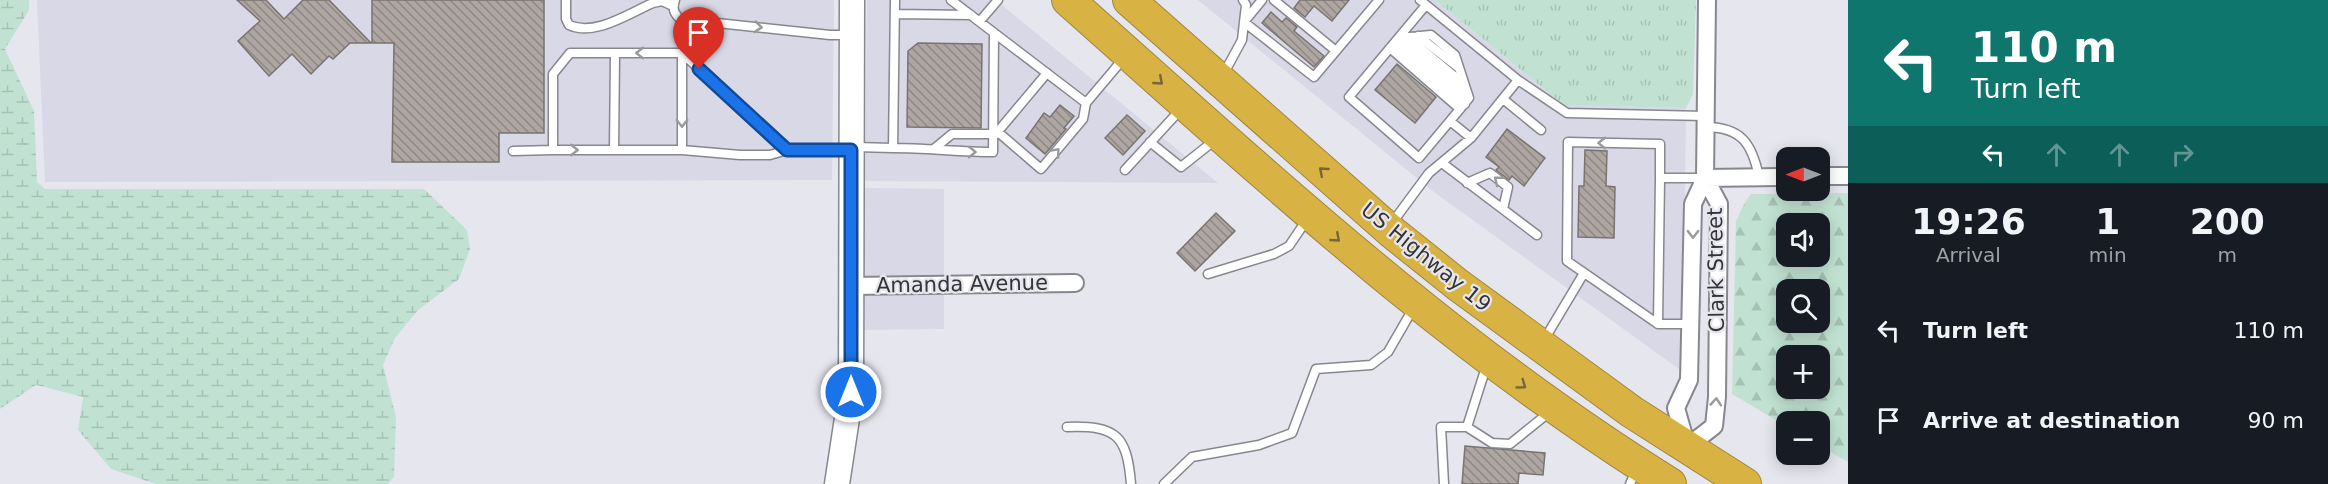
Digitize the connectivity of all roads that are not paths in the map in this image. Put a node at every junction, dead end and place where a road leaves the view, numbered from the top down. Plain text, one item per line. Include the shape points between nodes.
1 (566, 0) edge
2 (852, 0) edge
3 (895, 0) edge
4 (951, 0) edge
5 (998, 0) edge
6 (1068, 0) edge
7 (1129, 0) edge
8 (1243, 0) edge
9 (1262, 0) edge
10 (1707, 0) edge
11 (1277, 1) edge
12 (1378, 1) edge
13 (674, 3) edge
14 (1423, 3) edge
15 (894, 14) junction
16 (971, 15) junction
17 (980, 21) junction
18 (1244, 22) junction
19 (994, 33) junction
20 (852, 34) junction
21 (1398, 42) junction
22 (1336, 51) junction
23 (615, 53) junction
24 (682, 53) junction
25 (1128, 54) junction
26 (1047, 73) junction
27 (1220, 80) junction
28 (1518, 80) junction
29 (1465, 84) junction
30 (1503, 99) junction
31 (1086, 103) junction
32 (1185, 104) junction
33 (1465, 104) junction
34 (1450, 121) junction
35 (1705, 121) junction
36 (1541, 130) dead end
37 (995, 135) junction
38 (1221, 136) junction
39 (1471, 138) junction
40 (1150, 142) junction
41 (851, 148) junction
42 (893, 148) junction
43 (935, 148) junction
44 (553, 150) junction
45 (614, 150) junction
46 (682, 150) junction
47 (787, 150) junction
48 (513, 151) dead end
49 (1442, 163) junction
50 (1125, 170) dead end
51 (1830, 176) edge
52 (1848, 176) edge
53 (1759, 177) junction
54 (1776, 177) edge
55 (1660, 178) junction
56 (1705, 178) junction
57 (1467, 183) junction
58 (1503, 209) junction
59 (1310, 215) junction
60 (1388, 228) junction
61 (1537, 235) dead end
62 (1584, 273) junction
63 (1208, 274) dead end
64 (1075, 283) dead end
65 (850, 286) junction
66 (1415, 304) junction
67 (1658, 324) junction
68 (1691, 324) junction
69 (1540, 346) junction
70 (1488, 360) junction
71 (1555, 408) junction
72 (1067, 427) dead end
73 (1467, 427) junction
74 (1687, 447) junction
75 (1634, 474) edge
76 (837, 484) edge
77 (1131, 484) edge
78 (1164, 484) edge
79 (1444, 484) edge
80 (1670, 484) edge
81 (1745, 484) edge

1 - 13 lane via 569,26 579,30 596,28 653,3
2 - 20 street
3 - 15 lane
4 - 16 lane
5 - 17 lane
6 - 25 highway, US Highway 19
7 - 27 highway, US Highway 19
8 - 18 lane
9 - 18 lane
10 - 35 street
11 - 22 lane
12 - 22 lane
13 -> 20 lane via 674,13 680,19
14 - 21 lane
14 - 28 lane
15 - 16 lane
15 - 42 lane
16 - 17 lane
17 - 19 lane
18 - 22 lane via 1314,77
18 - 27 lane via 1242,40
19 - 26 lane
19 - 37 lane
20 - 41 street
21 - 29 lane
21 - 29 lane via 1431,35 1455,55
21 - 33 lane
21 - 33 lane
21 - 34 lane via 1349,97 1419,158
24 -> 23 lane
23 - 44 lane via 570,53 553,74
23 - 45 lane
24 -> 46 lane
24 - 47 lane
25 - 31 lane
25 -> 32 highway, US Highway 19
26 - 31 lane
26 - 37 lane
60 -> 27 highway, US Highway 19
28 - 30 lane
28 - 35 lane via 1567,113
29 - 33 lane
30 - 36 lane
30 - 39 lane
37 -> 31 lane via 1041,169 1083,119
32 - 38 highway, US Highway 19
32 - 40 lane
33 - 34 lane
34 - 39 lane
35 - 53 lane via 1737,132 1756,161
35 - 56 street
37 - 43 lane via 952,134
43 -> 37 lane via 993,152
38 - 40 lane via 1181,167
38 - 59 highway, US Highway 19
39 - 49 lane
40 - 50 lane
41 - 42 lane
41 - 47 lane
41 - 65 street
42 - 43 lane
44 -> 45 lane
44 - 48 lane
45 - 46 lane
46 - 47 lane via 740,155 770,155
49 - 57 lane
49 - 60 lane via 1429,173
51 - 52 street
53 - 54 street
53 - 56 street
55 - 56 lane
55 -> 62 lane via 1660,144 1568,142 1566,261
55 - 67 lane
56 -> 68 street, Clark Street via 1693,204
74 -> 56 street, Clark Street via 1714,426 1717,397 1719,204
57 - 58 lane
58 -> 57 lane via 1508,187 1490,173
58 - 61 lane
59 - 63 lane via 1289,246
59 -> 66 highway, US Highway 19
60 - 69 highway, US Highway 19
62 - 67 lane
62 - 69 lane
64 - 65 street, Amanda Avenue
65 - 76 street via 851,392
66 - 70 highway, US Highway 19
66 - 74 highway via 1495,340 1647,445 1671,451
66 - 78 lane via 1388,352 1371,365 1317,369 1292,433 1259,445 1192,457
67 - 68 lane
68 - 74 street, Clark Street via 1689,380 1676,408
69 - 74 highway, US Highway 19
70 -> 71 highway, US Highway 19
70 - 73 lane
71 - 73 lane via 1510,444 1492,443
71 - 75 highway, US Highway 19
72 - 77 lane via 1106,429 1114,434 1124,445
73 - 79 lane via 1441,427
74 - 81 highway, US Highway 19
75 - 80 highway, US Highway 19

